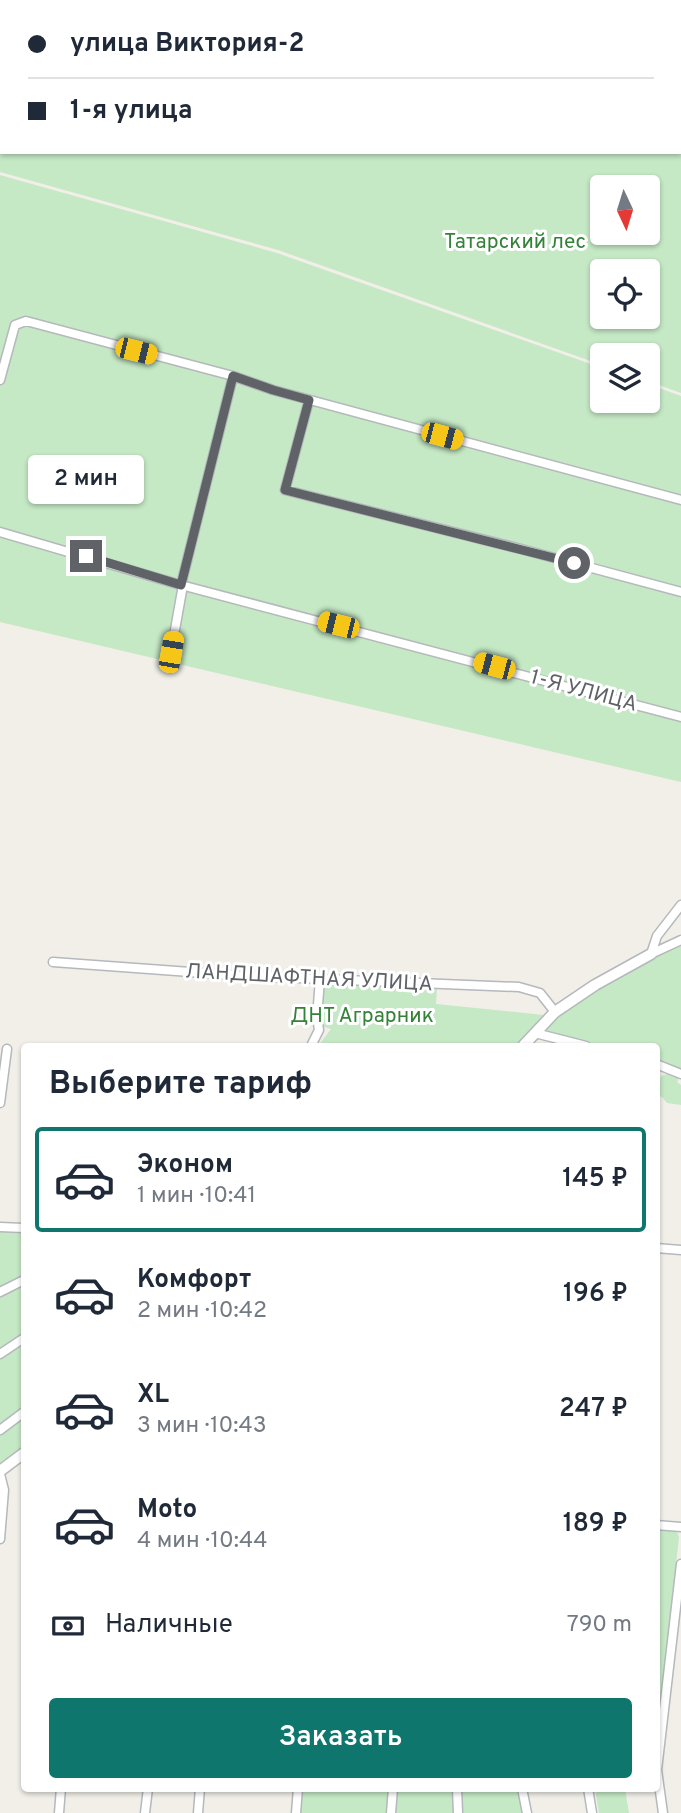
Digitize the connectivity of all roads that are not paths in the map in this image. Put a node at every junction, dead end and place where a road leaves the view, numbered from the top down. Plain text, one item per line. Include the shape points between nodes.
1 (233, 376) junction
2 (0, 380) edge
3 (309, 400) junction
4 (681, 500) edge
5 (0, 532) edge
6 (182, 585) junction
7 (681, 592) edge
8 (171, 652) dead end
9 (681, 717) edge
10 (681, 905) edge
11 (681, 940) edge
12 (650, 954) junction
13 (53, 962) dead end
14 (320, 979) junction
15 (555, 1012) junction
16 (535, 1033) junction
17 (312, 1043) edge
18 (527, 1043) edge
19 (574, 1043) edge
20 (7, 1049) dead end
21 (660, 1065) edge
22 (681, 1074) edge
23 (0, 1103) edge
24 (0, 1227) edge
25 (21, 1228) edge
26 (660, 1248) edge
27 (681, 1250) edge
28 (21, 1282) edge
29 (0, 1292) edge
30 (21, 1340) edge
31 (0, 1354) edge
32 (21, 1414) edge
33 (0, 1430) edge
34 (21, 1456) edge
35 (0, 1473) edge
36 (660, 1525) edge
37 (681, 1527) edge
38 (0, 1539) edge
39 (681, 1564) edge
40 (660, 1744) edge
41 (61, 1792) edge
42 (148, 1792) edge
43 (200, 1792) edge
44 (298, 1792) edge
45 (393, 1792) edge
46 (457, 1792) edge
47 (523, 1792) edge
48 (589, 1792) edge
49 (660, 1792) edge
50 (59, 1813) edge
51 (145, 1813) edge
52 (198, 1813) edge
53 (296, 1813) edge
54 (391, 1813) edge
55 (458, 1813) edge
56 (527, 1813) edge
57 (592, 1813) edge
58 (663, 1813) edge

1 - 2 street via 26,321 15,325
1 - 3 street
1 - 6 street
3 - 4 street
3 - 7 street via 285,490
5 - 6 street, 1-Я УЛИЦА
6 - 8 street
6 - 9 street, 1-Я УЛИЦА
10 - 12 street via 657,936
11 - 12 street
12 - 15 street
13 - 14 street, ЛАНДШАФТНАЯ УЛИЦА
14 - 15 street, ЛАНДШАФТНАЯ УЛИЦА via 519,987 540,993
14 - 17 street via 319,1030
15 - 16 street
16 - 18 street
16 - 19 street
20 - 23 street
21 - 22 street
24 - 25 street
26 - 27 street
28 - 29 street
30 - 31 street
32 - 33 street
34 - 35 street
35 - 38 street via 4,1490
36 - 37 street
39 - 40 street
41 - 50 street
42 - 51 street
43 - 52 street
44 - 53 street
45 - 54 street
46 - 55 street
47 - 56 street
48 - 57 street
49 - 58 street

